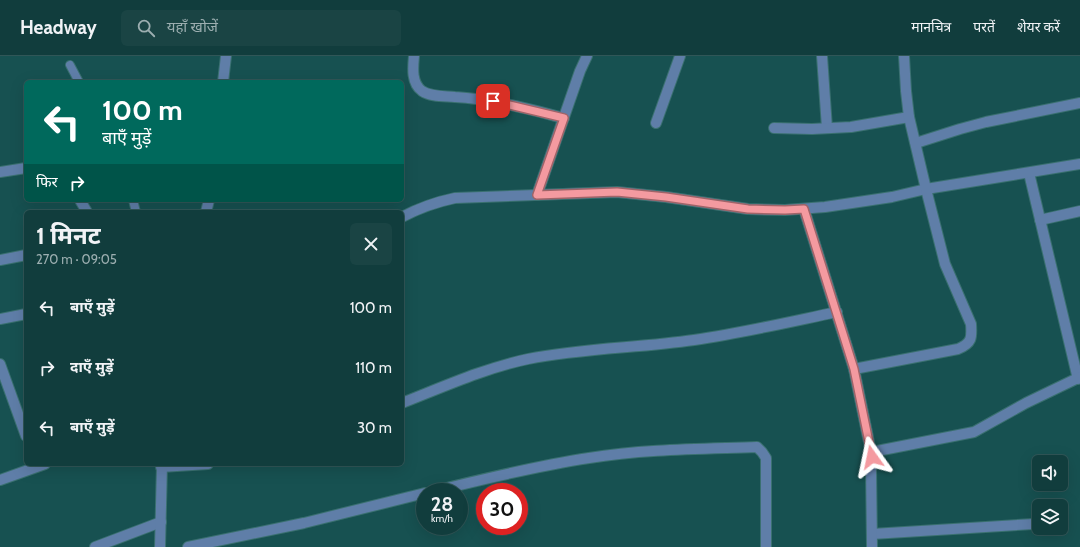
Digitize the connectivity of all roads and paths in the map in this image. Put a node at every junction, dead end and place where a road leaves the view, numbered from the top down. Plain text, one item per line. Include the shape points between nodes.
1 (226, 56) edge
2 (414, 56) edge
3 (587, 56) edge
4 (680, 56) edge
5 (822, 56) edge
6 (904, 56) edge
7 (70, 65) dead end
8 (79, 80) edge
9 (223, 80) edge
10 (1080, 103) edge
11 (909, 117) junction
12 (564, 118) junction
13 (656, 123) dead end
14 (774, 128) dead end
15 (827, 128) junction
16 (916, 143) junction
17 (1080, 164) edge
18 (24, 168) edge
19 (0, 172) edge
20 (1029, 173) junction
21 (926, 189) junction
22 (537, 195) junction
23 (804, 209) junction
24 (1080, 211) edge
25 (404, 216) edge
26 (1040, 220) junction
27 (24, 255) edge
28 (0, 260) edge
29 (837, 312) junction
30 (24, 314) edge
31 (0, 319) edge
32 (0, 364) edge
33 (854, 369) junction
34 (1079, 378) edge
35 (404, 401) edge
36 (24, 430) edge
37 (872, 457) junction
38 (36, 466) edge
39 (162, 466) edge
40 (186, 466) edge
41 (0, 480) edge
42 (468, 483) edge
43 (416, 496) edge
44 (161, 522) junction
45 (1032, 524) edge
46 (872, 534) junction
47 (191, 546) edge
48 (94, 547) edge
49 (160, 547) edge
50 (766, 547) edge
51 (872, 547) edge

1 - 9 street
2 - 12 street via 415,81 421,90 431,95 472,98
3 - 12 street
4 - 13 street
5 - 15 street
6 - 11 street
7 - 8 lane
10 - 16 street via 986,122
11 - 15 street via 851,127
11 - 16 street
12 - 22 street
14 - 15 street
16 - 21 street
17 - 20 street
18 - 19 street
20 - 21 street
20 - 26 street
21 - 23 street via 892,198
21 - 33 street via 945,264 971,324 970,341 958,349
22 - 23 street via 617,192 748,209
22 - 25 street via 455,198
23 - 29 street
24 - 26 street
26 - 34 street
27 - 28 street
29 - 33 street
29 - 35 street via 693,340 566,352 528,359 504,365
30 - 31 street
32 - 36 street
33 - 37 street
34 - 37 street via 1026,403 974,432 877,451
37 - 46 street
38 - 41 street
39 - 40 street
39 - 44 street
42 - 50 street via 590,457 653,451 756,447 766,458
43 - 47 street
44 - 48 street
44 - 49 street
45 - 46 street
46 - 51 street

